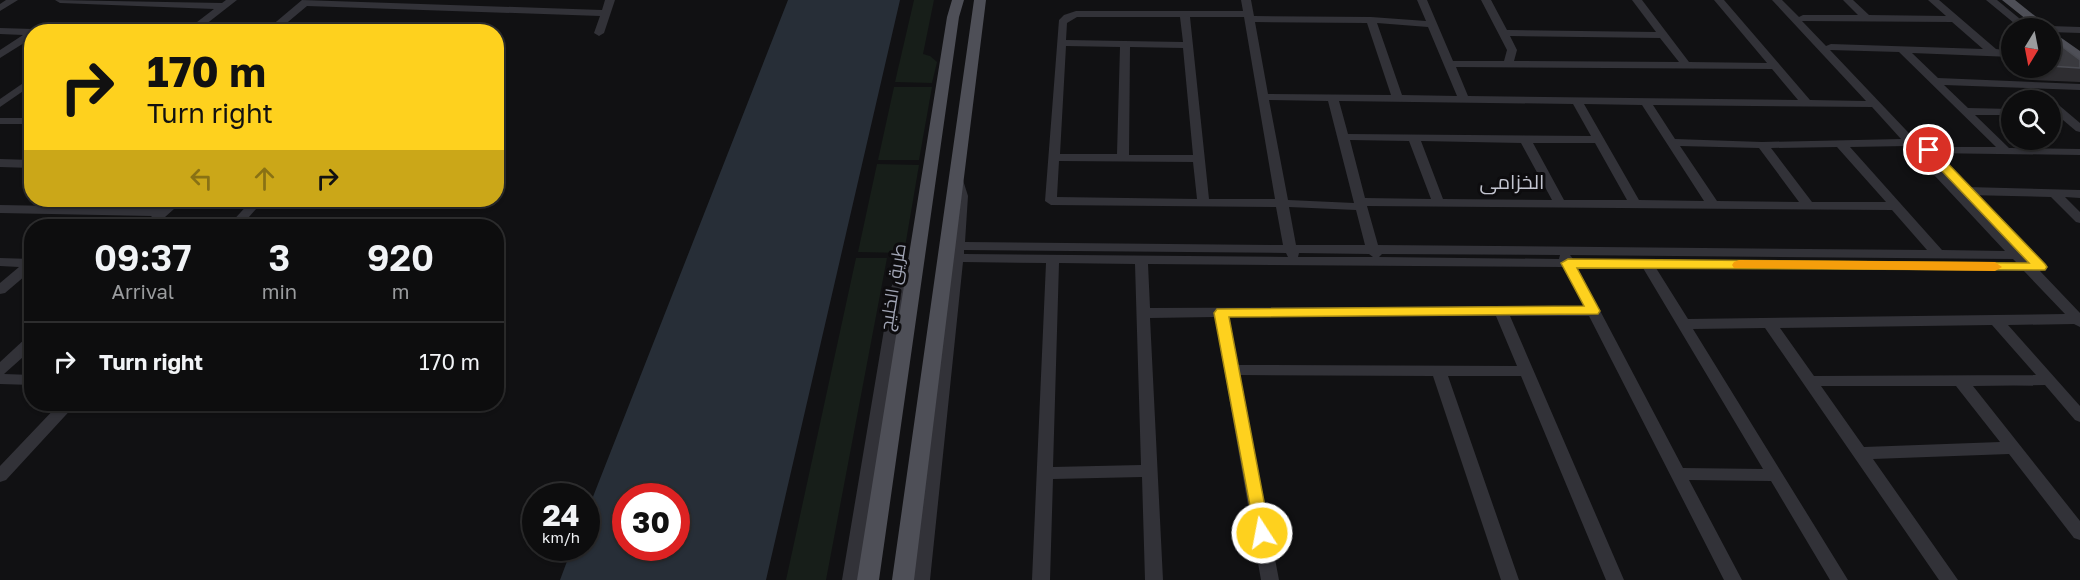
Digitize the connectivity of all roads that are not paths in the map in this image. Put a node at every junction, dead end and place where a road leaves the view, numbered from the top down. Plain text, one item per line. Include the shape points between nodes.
1 (13, 0) edge
2 (60, 0) edge
3 (544, 0) edge
4 (610, 0) edge
5 (958, 0) edge
6 (980, 0) edge
7 (1246, 0) edge
8 (1422, 0) edge
9 (1486, 0) edge
10 (1637, 0) edge
11 (1719, 0) edge
12 (1777, 0) edge
13 (1786, 0) edge
14 (1848, 0) edge
15 (1933, 0) edge
16 (1991, 0) edge
17 (2008, 0) edge
18 (171, 2) edge
19 (306, 2) edge
20 (228, 3) edge
21 (0, 8) edge
22 (542, 11) junction
23 (607, 13) junction
24 (1185, 14) junction
25 (1249, 17) junction
26 (1803, 18) junction
27 (1866, 18) junction
28 (2014, 18) edge
29 (2031, 18) edge
30 (1955, 19) junction
31 (1371, 20) junction
32 (200, 24) edge
33 (279, 24) edge
34 (1432, 24) junction
35 (2080, 30) edge
36 (0, 31) edge
37 (2061, 31) edge
38 (24, 32) edge
39 (599, 33) dead end
40 (1503, 33) junction
41 (1664, 35) junction
42 (24, 38) edge
43 (2061, 41) edge
44 (1061, 43) junction
45 (1125, 44) junction
46 (1188, 45) junction
47 (1831, 47) junction
48 (1902, 49) junction
49 (1993, 52) junction
50 (2001, 53) edge
51 (0, 56) edge
52 (2080, 57) edge
53 (1449, 64) junction
54 (1508, 64) junction
55 (1686, 65) junction
56 (1775, 66) junction
57 (1934, 81) junction
58 (24, 86) edge
59 (2032, 86) junction
60 (2080, 87) edge
61 (2036, 90) edge
62 (1264, 97) junction
63 (1333, 98) junction
64 (1397, 98) junction
65 (1464, 99) junction
66 (1576, 100) junction
67 (1645, 101) junction
68 (1807, 103) junction
69 (0, 104) edge
70 (1874, 104) junction
71 (1965, 111) junction
72 (2001, 112) edge
73 (2061, 116) edge
74 (0, 121) edge
75 (24, 121) edge
76 (2080, 129) edge
77 (1344, 137) junction
78 (1414, 138) junction
79 (1525, 139) junction
80 (1599, 140) junction
81 (1670, 142) junction
82 (1910, 142) junction
83 (1841, 144) junction
84 (1762, 145) junction
85 (2001, 146) edge
86 (1929, 150) junction
87 (2001, 150) edge
88 (2005, 150) edge
89 (2080, 152) edge
90 (1053, 157) junction
91 (1124, 158) junction
92 (1198, 159) junction
93 (0, 163) edge
94 (24, 164) edge
95 (957, 171) junction
96 (1967, 191) junction
97 (2054, 193) junction
98 (2080, 194) edge
99 (1203, 202) junction
100 (1438, 202) junction
101 (1282, 203) junction
102 (1560, 203) junction
103 (1361, 204) junction
104 (1635, 204) junction
105 (1713, 205) junction
106 (1809, 206) junction
107 (1896, 206) junction
108 (169, 207) edge
109 (254, 207) edge
110 (0, 209) edge
111 (163, 212) junction
112 (156, 219) edge
113 (240, 219) edge
114 (2080, 219) edge
115 (1290, 248) junction
116 (1372, 249) junction
117 (957, 252) junction
118 (1685, 252) junction
119 (1938, 254) junction
120 (1565, 257) junction
121 (916, 258) junction
122 (1053, 259) junction
123 (1141, 260) junction
124 (1296, 261) junction
125 (2028, 261) junction
126 (0, 262) edge
127 (1382, 262) junction
128 (24, 263) edge
129 (1647, 264) junction
130 (1722, 264) junction
131 (24, 269) edge
132 (0, 290) edge
133 (1501, 311) junction
134 (1593, 311) junction
135 (1143, 313) junction
136 (1221, 313) junction
137 (2079, 317) edge
138 (1996, 320) junction
139 (1769, 323) junction
140 (1684, 324) junction
141 (24, 348) edge
142 (0, 370) edge
143 (1232, 370) junction
144 (1439, 371) junction
145 (1526, 371) junction
146 (0, 379) edge
147 (24, 380) edge
148 (1960, 380) junction
149 (2048, 380) junction
150 (1810, 381) junction
151 (61, 411) edge
152 (2080, 416) edge
153 (2013, 448) junction
154 (1860, 453) junction
155 (1149, 471) junction
156 (1045, 473) junction
157 (1677, 474) junction
158 (1775, 475) junction
159 (0, 476) edge
160 (2080, 533) edge
161 (851, 580) edge
162 (868, 580) edge
163 (903, 580) edge
164 (921, 580) edge
165 (1041, 580) edge
166 (1154, 580) edge
167 (1270, 580) edge
168 (1510, 580) edge
169 (1615, 580) edge
170 (1732, 580) edge
171 (1839, 580) edge
172 (1949, 580) edge

1 - 21 street
2 - 18 street
3 - 22 street
4 - 23 street
5 - 121 main road, طريق الخليج
6 - 95 main road
7 - 25 street
8 - 34 street
9 - 40 street
10 - 41 street
11 - 56 street
12 - 70 street
13 - 26 street
14 - 27 street
15 - 30 street
16 - 28 street
17 - 29 main road
18 - 20 street
19 - 22 street
19 - 33 street
20 - 32 street
22 - 23 street
23 - 39 street
24 - 25 street
24 - 44 street via 1076,14 1062,22
24 - 46 street
25 - 31 street
25 - 62 street
26 - 27 street
26 - 47 street
27 - 30 street
30 - 49 street
31 - 34 street
31 - 64 street
34 - 53 street
35 - 37 street
36 - 38 street
40 - 41 street
40 - 54 street via 1512,50
41 - 55 street
42 - 51 street
43 - 52 main road
44 - 45 street
44 - 90 street
45 - 46 street
45 - 91 street
46 - 92 street
47 - 48 street
47 - 86 street
48 - 49 street
48 - 57 street
49 - 50 street
53 - 54 street
53 - 65 street
54 - 55 street
55 - 56 street
56 - 68 street
57 - 59 street
57 - 71 street
58 - 69 street
59 - 60 street
59 - 61 street
62 - 63 street
62 - 101 street
63 - 64 street
63 - 77 street
64 - 65 street
65 - 66 street
66 - 67 street
66 - 80 street
67 - 68 street
67 - 81 street
68 - 70 street
70 - 82 street
71 - 72 street
71 - 85 street
73 - 76 street
74 - 75 street
77 - 78 street
77 - 103 street
78 - 79 street
78 - 100 street
79 - 80 street
79 - 102 street
80 - 104 street
81 - 84 street
81 - 105 street
82 - 83 street
82 - 125 street
83 - 84 street
83 - 107 street
84 - 106 street
86 - 87 street
86 - 96 street
88 - 89 street
90 - 91 street
90 - 99 street via 1051,201
91 - 92 street
92 - 99 street
93 - 94 street
95 - 117 street via 962,196
95 - 163 main road
96 - 97 street
96 - 125 street
97 - 98 street
97 - 114 street
99 - 101 street
100 - 102 street
100 - 103 street
101 - 103 street
101 - 115 street
102 - 104 street
103 - 116 street
104 - 105 street
105 - 106 street
106 - 107 street
107 - 119 street
108 - 111 street
109 - 113 street
110 - 111 street
111 - 112 street
115 - 116 street
115 - 117 street
115 - 124 street
116 - 120 street
116 - 127 street
117 - 122 street
117 - 164 street
118 - 119 street
118 - 120 street
118 - 130 street
119 - 125 street
120 - 127 street
120 - 129 street
120 - 134 street
121 - 161 street via 903,273 898,288
121 - 162 main road, طريق الخليج
122 - 123 street
122 - 156 street
123 - 124 street
123 - 135 street
124 - 127 street
125 - 130 street via 1990,267
125 - 137 street
126 - 128 street
129 - 130 street
129 - 140 street
131 - 132 street
133 - 134 street
133 - 136 street
133 - 145 street
134 - 157 street
135 - 136 street
135 - 155 street
136 - 143 street
137 - 138 street
138 - 139 street
138 - 149 street
139 - 140 street
139 - 150 street
140 - 158 street
141 - 142 street
143 - 144 street
143 - 167 street
144 - 145 street
144 - 168 street
145 - 169 street
146 - 147 street
148 - 149 street
148 - 150 street
148 - 153 street
149 - 152 street
150 - 154 street
151 - 159 street
153 - 154 street
153 - 160 street
154 - 172 street
155 - 156 street
155 - 166 street
156 - 165 street
157 - 158 street
157 - 170 street
158 - 171 street

